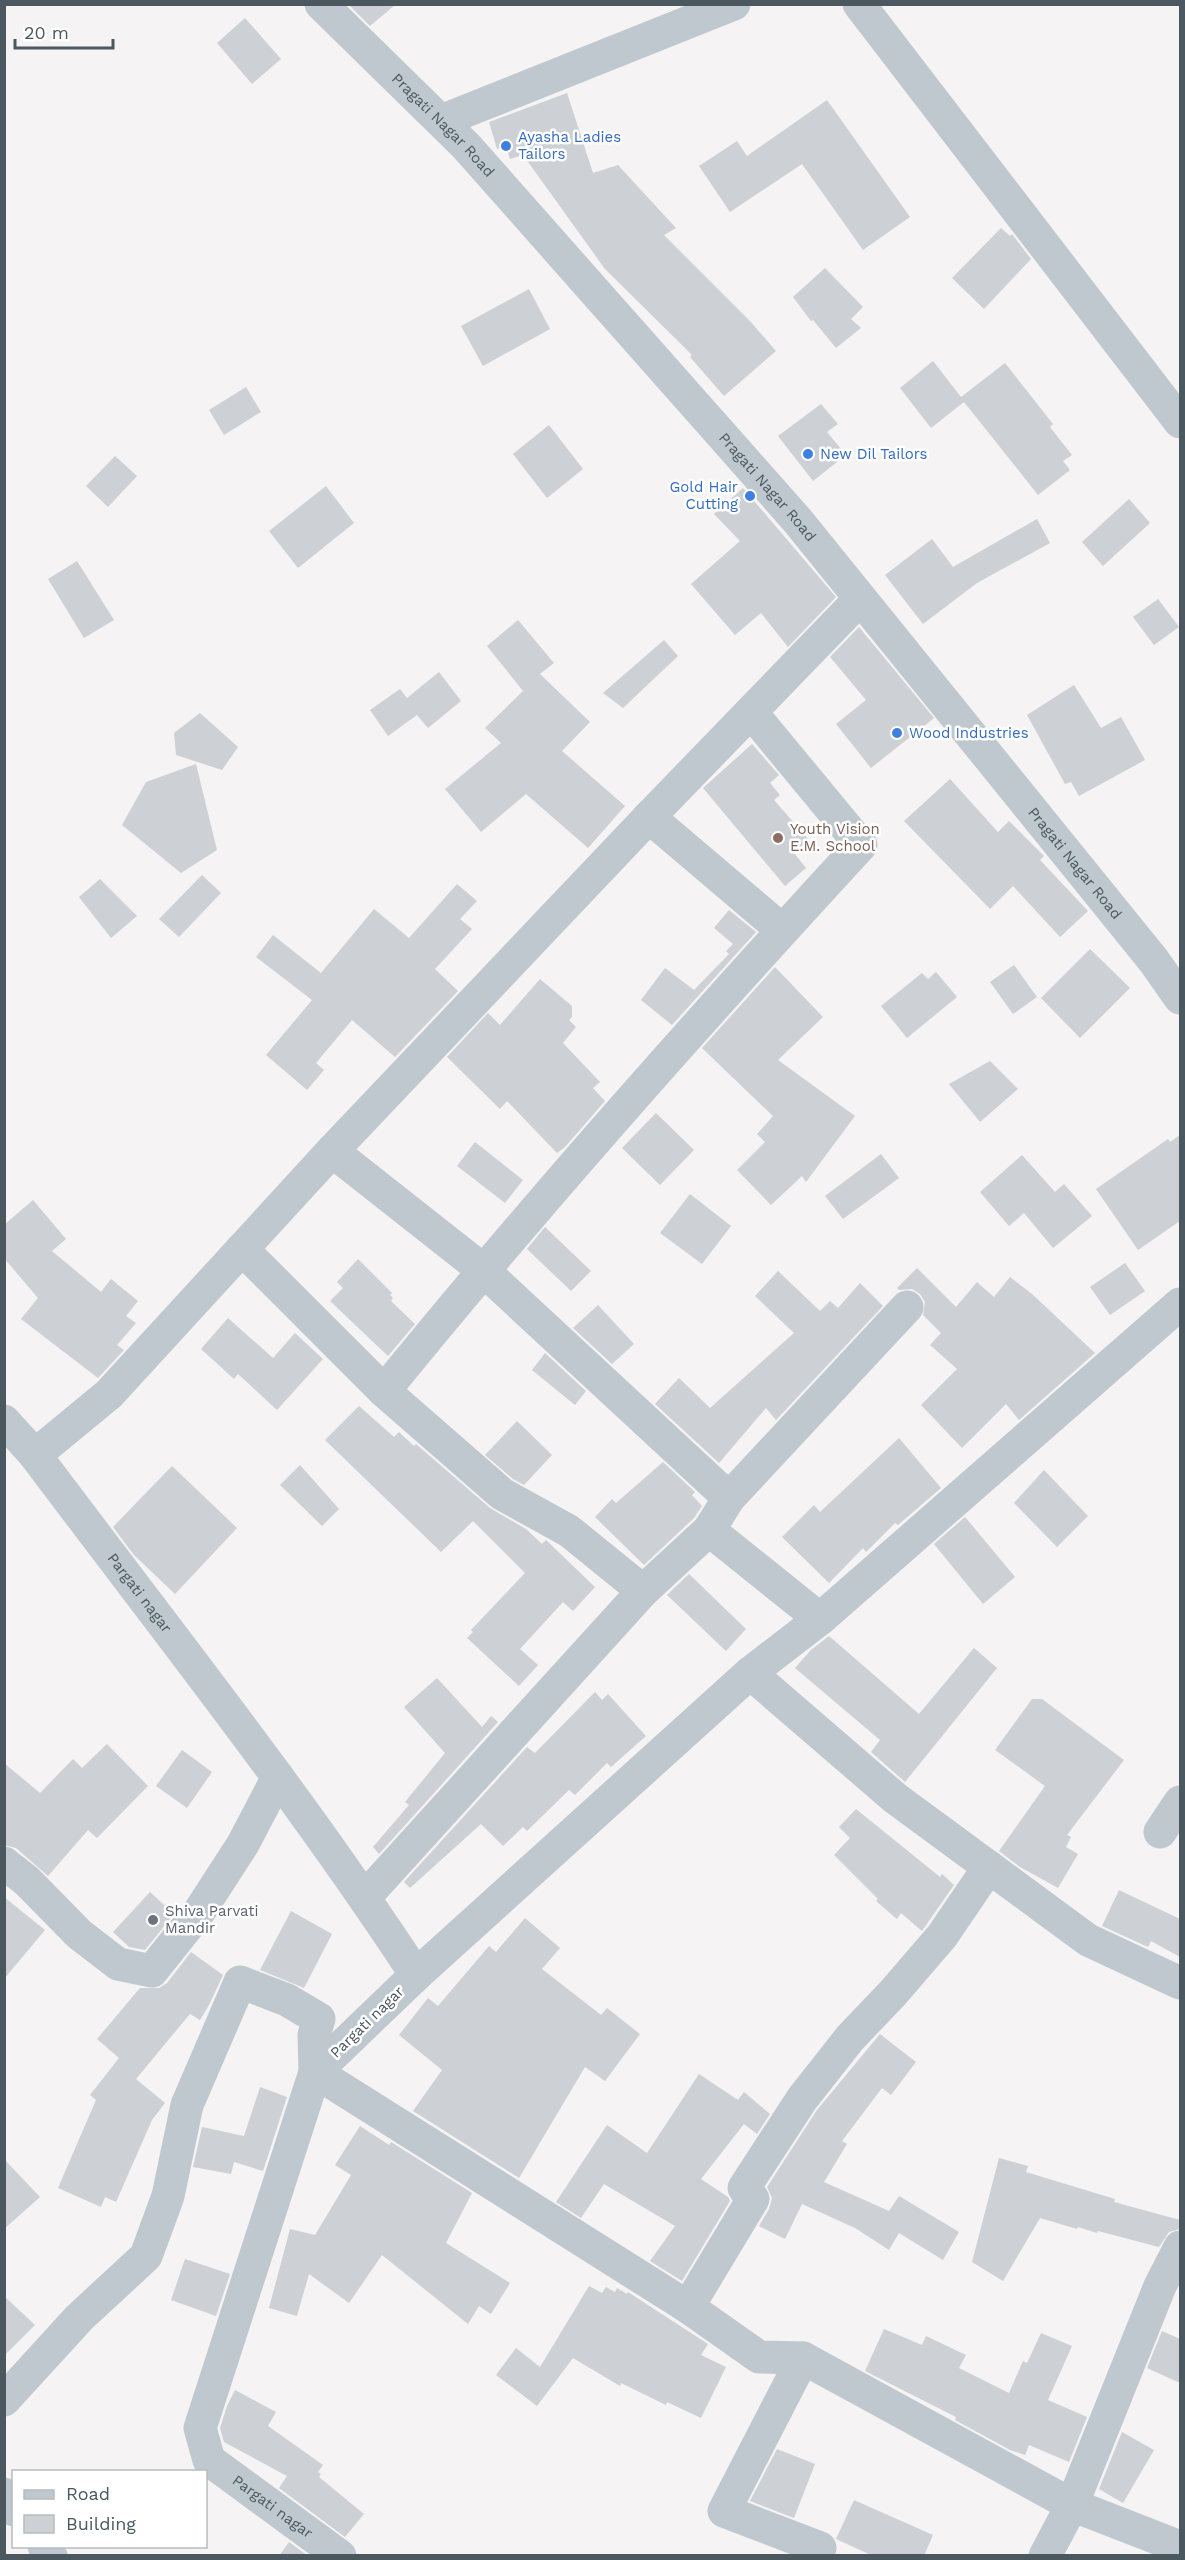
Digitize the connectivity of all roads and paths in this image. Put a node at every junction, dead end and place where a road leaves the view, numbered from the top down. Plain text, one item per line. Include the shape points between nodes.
1 (321, 4) edge
2 (734, 4) edge
3 (859, 4) edge
4 (441, 121) junction
5 (1180, 422) edge
6 (860, 598) junction
7 (751, 712) junction
8 (649, 817) junction
9 (782, 930) junction
10 (1180, 998) edge
11 (332, 1151) junction
12 (242, 1249) junction
13 (483, 1270) junction
14 (1180, 1304) edge
15 (907, 1307) dead end
16 (384, 1391) junction
17 (4, 1421) edge
18 (35, 1455) junction
19 (729, 1498) junction
20 (709, 1530) junction
21 (643, 1591) junction
22 (820, 1618) junction
23 (750, 1673) junction
24 (278, 1777) junction
25 (1180, 1802) edge
26 (1160, 1832) dead end
27 (4, 1863) edge
28 (988, 1867) junction
29 (365, 1897) junction
30 (416, 1975) junction
31 (1180, 1983) edge
32 (315, 2072) junction
33 (1180, 2247) edge
34 (688, 2307) junction
35 (803, 2358) junction
36 (4, 2400) edge
37 (4, 2494) edge
38 (1072, 2505) junction
39 (12, 2507) edge
40 (1180, 2547) edge
41 (340, 2556) edge
42 (818, 2556) edge
43 (1046, 2556) edge

1 - 4 street, Pragati Nagar Road
2 - 4 street
3 - 5 street
4 - 6 street, Pragati Nagar Road via 789,511
6 - 7 street
6 - 10 street, Pragati Nagar Road
7 - 8 street
7 - 9 street via 861,845
8 - 9 street
8 - 11 street
9 - 13 street
11 - 12 street
11 - 13 street
12 - 16 street
12 - 18 street via 109,1394
13 - 16 street
13 - 19 street
14 - 22 street
15 - 19 street
16 - 21 street via 502,1494 569,1531
17 - 18 street, Pargati nagar
18 - 24 street, Pargati nagar
19 - 20 street
20 - 21 street
20 - 22 street
21 - 29 street
22 - 23 street
23 - 28 street via 895,1798
23 - 30 street
24 - 27 street via 243,1844 199,1912 152,1971 118,1964 79,1934
24 - 29 street, Pargati nagar
25 - 26 street
28 - 31 street via 1088,1940
28 - 34 street via 942,1936 850,2038 802,2099 744,2188 753,2199
29 - 30 street, Pargati nagar
30 - 32 street, Pargati nagar
32 - 34 street
32 - 36 street via 314,2035 319,2019 287,2000 240,1983 187,2105 168,2196 147,2256 79,2318
32 - 41 street, Pargati nagar via 200,2428 209,2460
33 - 38 street via 1160,2286
34 - 35 street via 759,2357
35 - 38 street
35 - 42 street via 724,2511 820,2548
37 - 39 street
38 - 40 street
38 - 43 street

